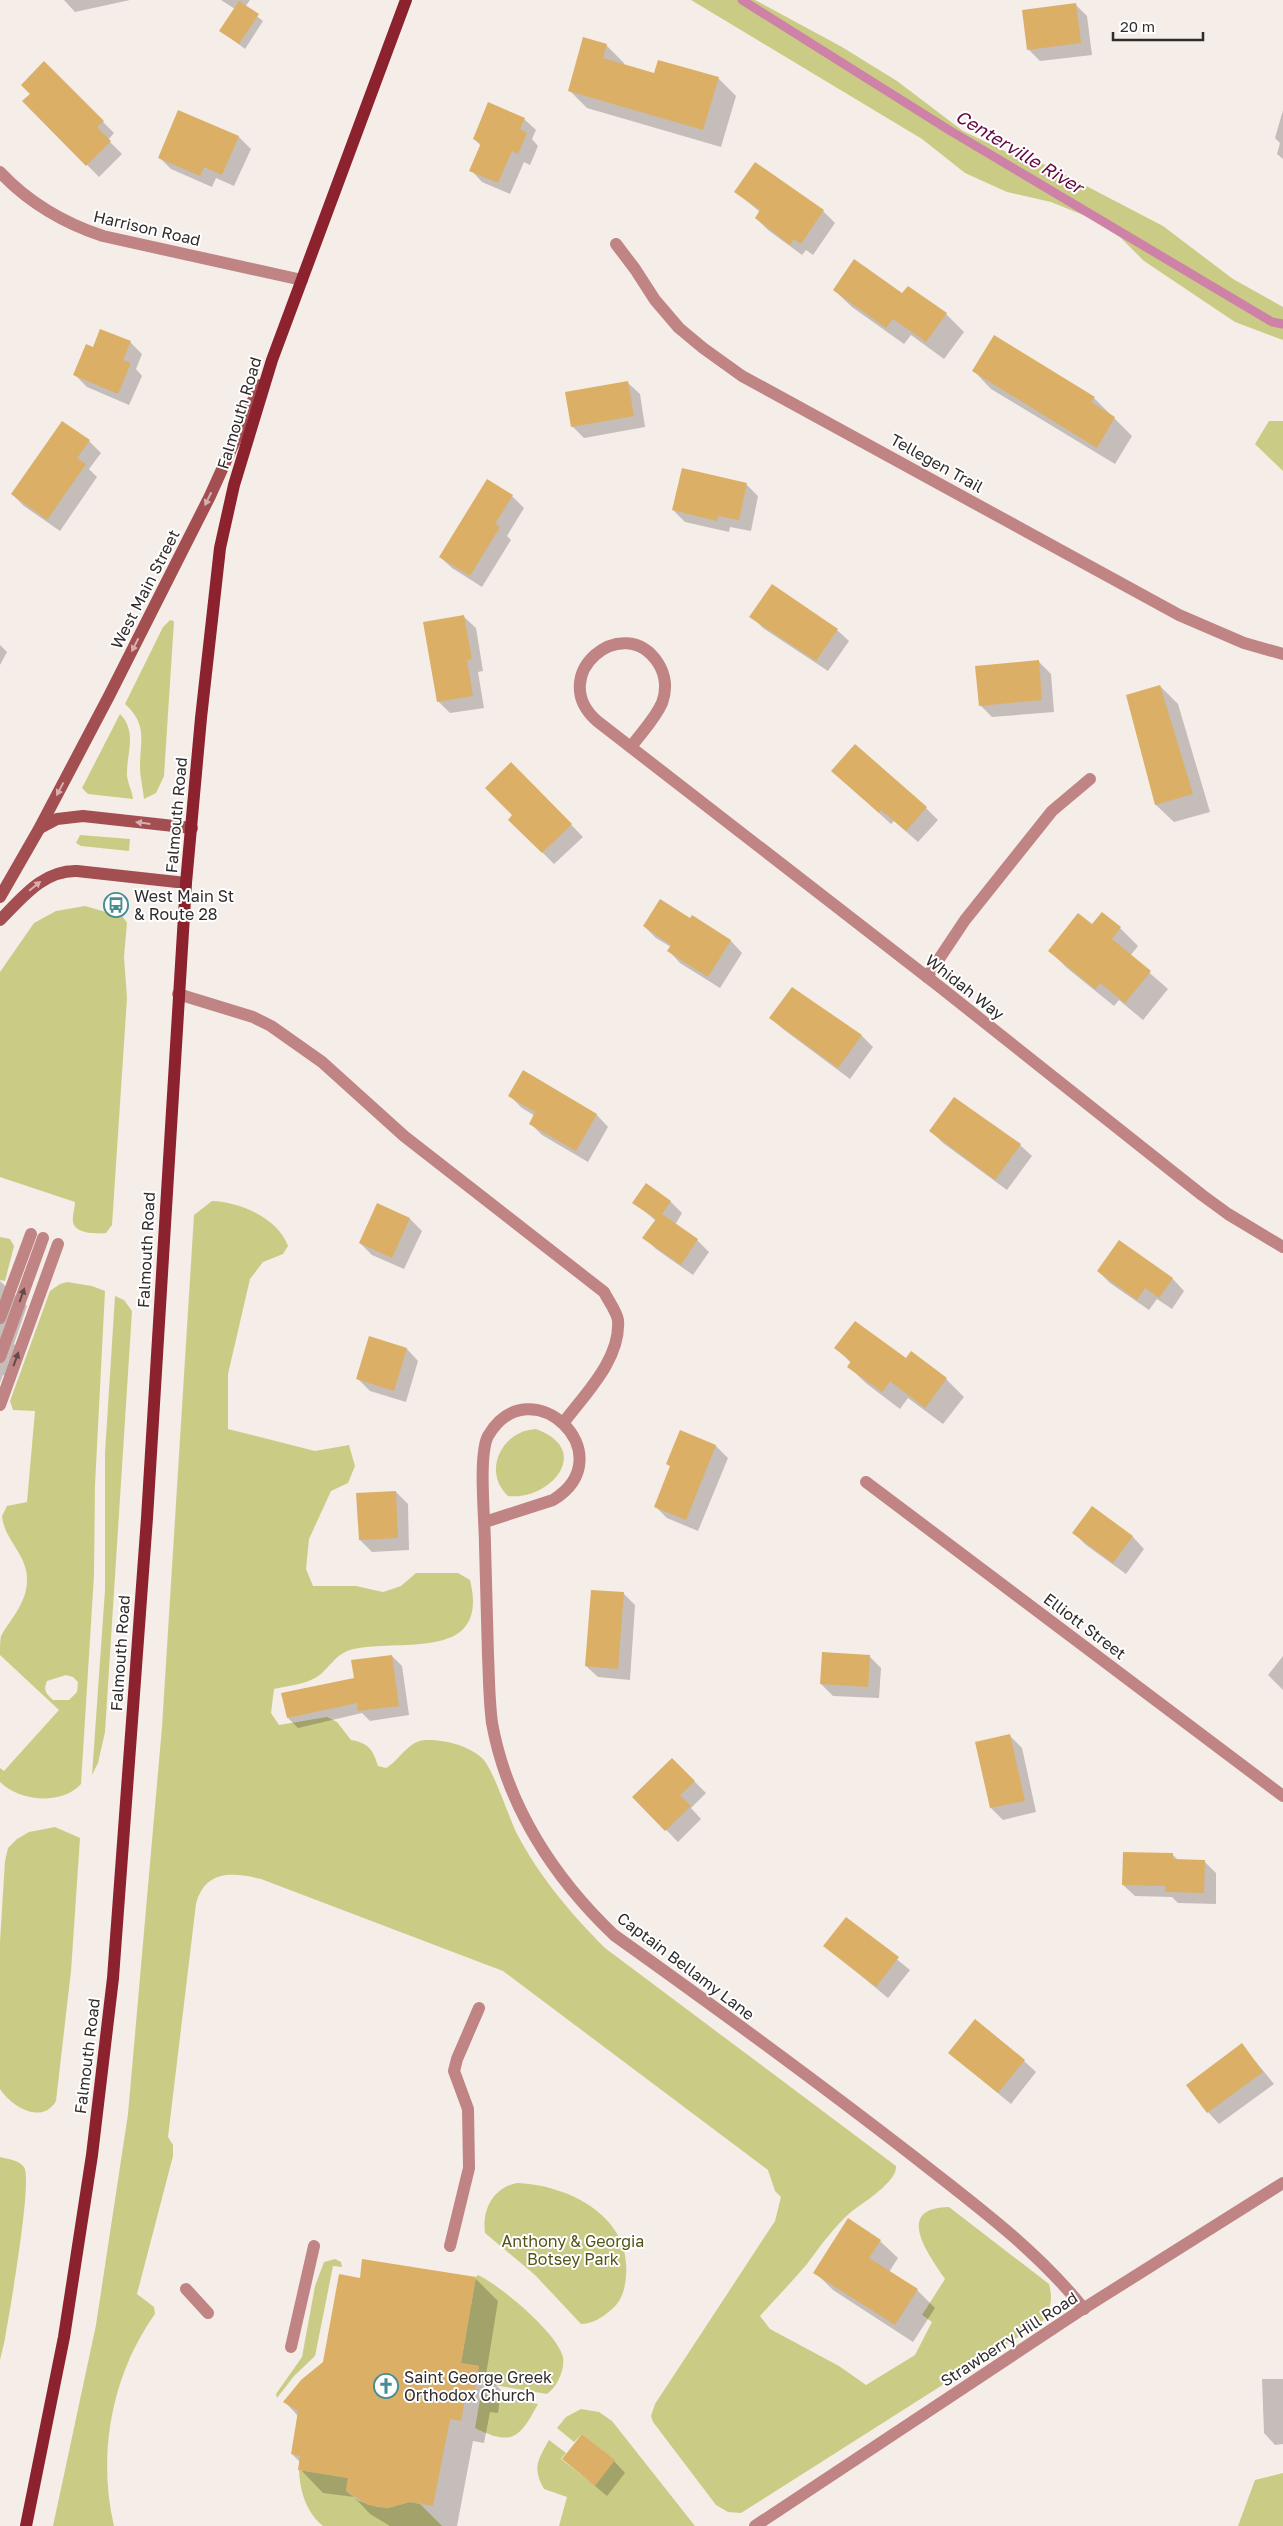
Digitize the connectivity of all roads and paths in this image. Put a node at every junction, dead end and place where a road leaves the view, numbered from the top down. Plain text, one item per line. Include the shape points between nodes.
1 (406, 0) edge
2 (0, 172) edge
3 (616, 244) dead end
4 (302, 280) junction
5 (272, 360) junction
6 (1283, 654) edge
7 (631, 747) junction
8 (1090, 778) dead end
9 (192, 828) junction
10 (39, 829) junction
11 (186, 883) junction
12 (0, 897) edge
13 (0, 920) edge
14 (926, 977) junction
15 (178, 994) junction
16 (58, 1244) dead end
17 (1283, 1247) edge
18 (0, 1318) edge
19 (0, 1357) edge
20 (0, 1405) edge
21 (564, 1422) junction
22 (866, 1482) dead end
23 (484, 1522) junction
24 (1283, 1796) edge
25 (479, 2008) dead end
26 (1283, 2183) edge
27 (314, 2246) dead end
28 (450, 2246) dead end
29 (186, 2289) dead end
30 (1084, 2309) junction
31 (208, 2313) dead end
32 (291, 2347) dead end
33 (26, 2526) edge
34 (755, 2526) edge

1 - 4 main road, Falmouth Road
2 - 4 street, Harrison Road via 32,201 71,226
3 - 6 street, Tellegen Trail via 654,300 680,328 742,376 1179,615 1244,643
4 - 5 main road, Falmouth Road
5 - 9 main road, Falmouth Road via 234,485 220,548
5 -> 10 main road, West Main Street via 206,504
7 - 7 street, Whidah Way via 591,715 580,691 582,673 592,658 598,651 615,644 633,645 649,652 660,666 665,683 659,709
7 - 14 street, Whidah Way
8 - 14 street via 1052,811 965,920
9 -> 10 main road via 83,816 57,819
9 - 11 main road, Falmouth Road
10 - 12 main road, West Main Street
13 -> 11 main road via 43,879 62,872
11 - 15 main road, Falmouth Road
14 - 17 street, Whidah Way via 1209,1199
15 - 21 street via 253,1017 271,1026 322,1062 404,1136 604,1292 618,1319 615,1345 603,1371
15 - 33 main road, Falmouth Road via 147,1518 113,1978 92,2155 64,2337
20 -> 16 street
19 -> 18 street via 37,1236
21 - 23 street via 573,1433 579,1452 577,1471 569,1488 544,1504
21 - 23 street, Captain Bellamy Lane via 552,1414 533,1410 514,1413 497,1424 484,1449
22 - 24 street, Elliott Street
23 - 30 street, Captain Bellamy Lane via 490,1699 496,1738 507,1775 532,1834 571,1890 614,1935 848,2105 1023,2244 1060,2279
25 - 28 street via 456,2059 454,2071 468,2109 469,2168
26 - 30 street, Strawberry Hill Road
27 - 32 street
29 - 31 street
30 - 34 street, Strawberry Hill Road

